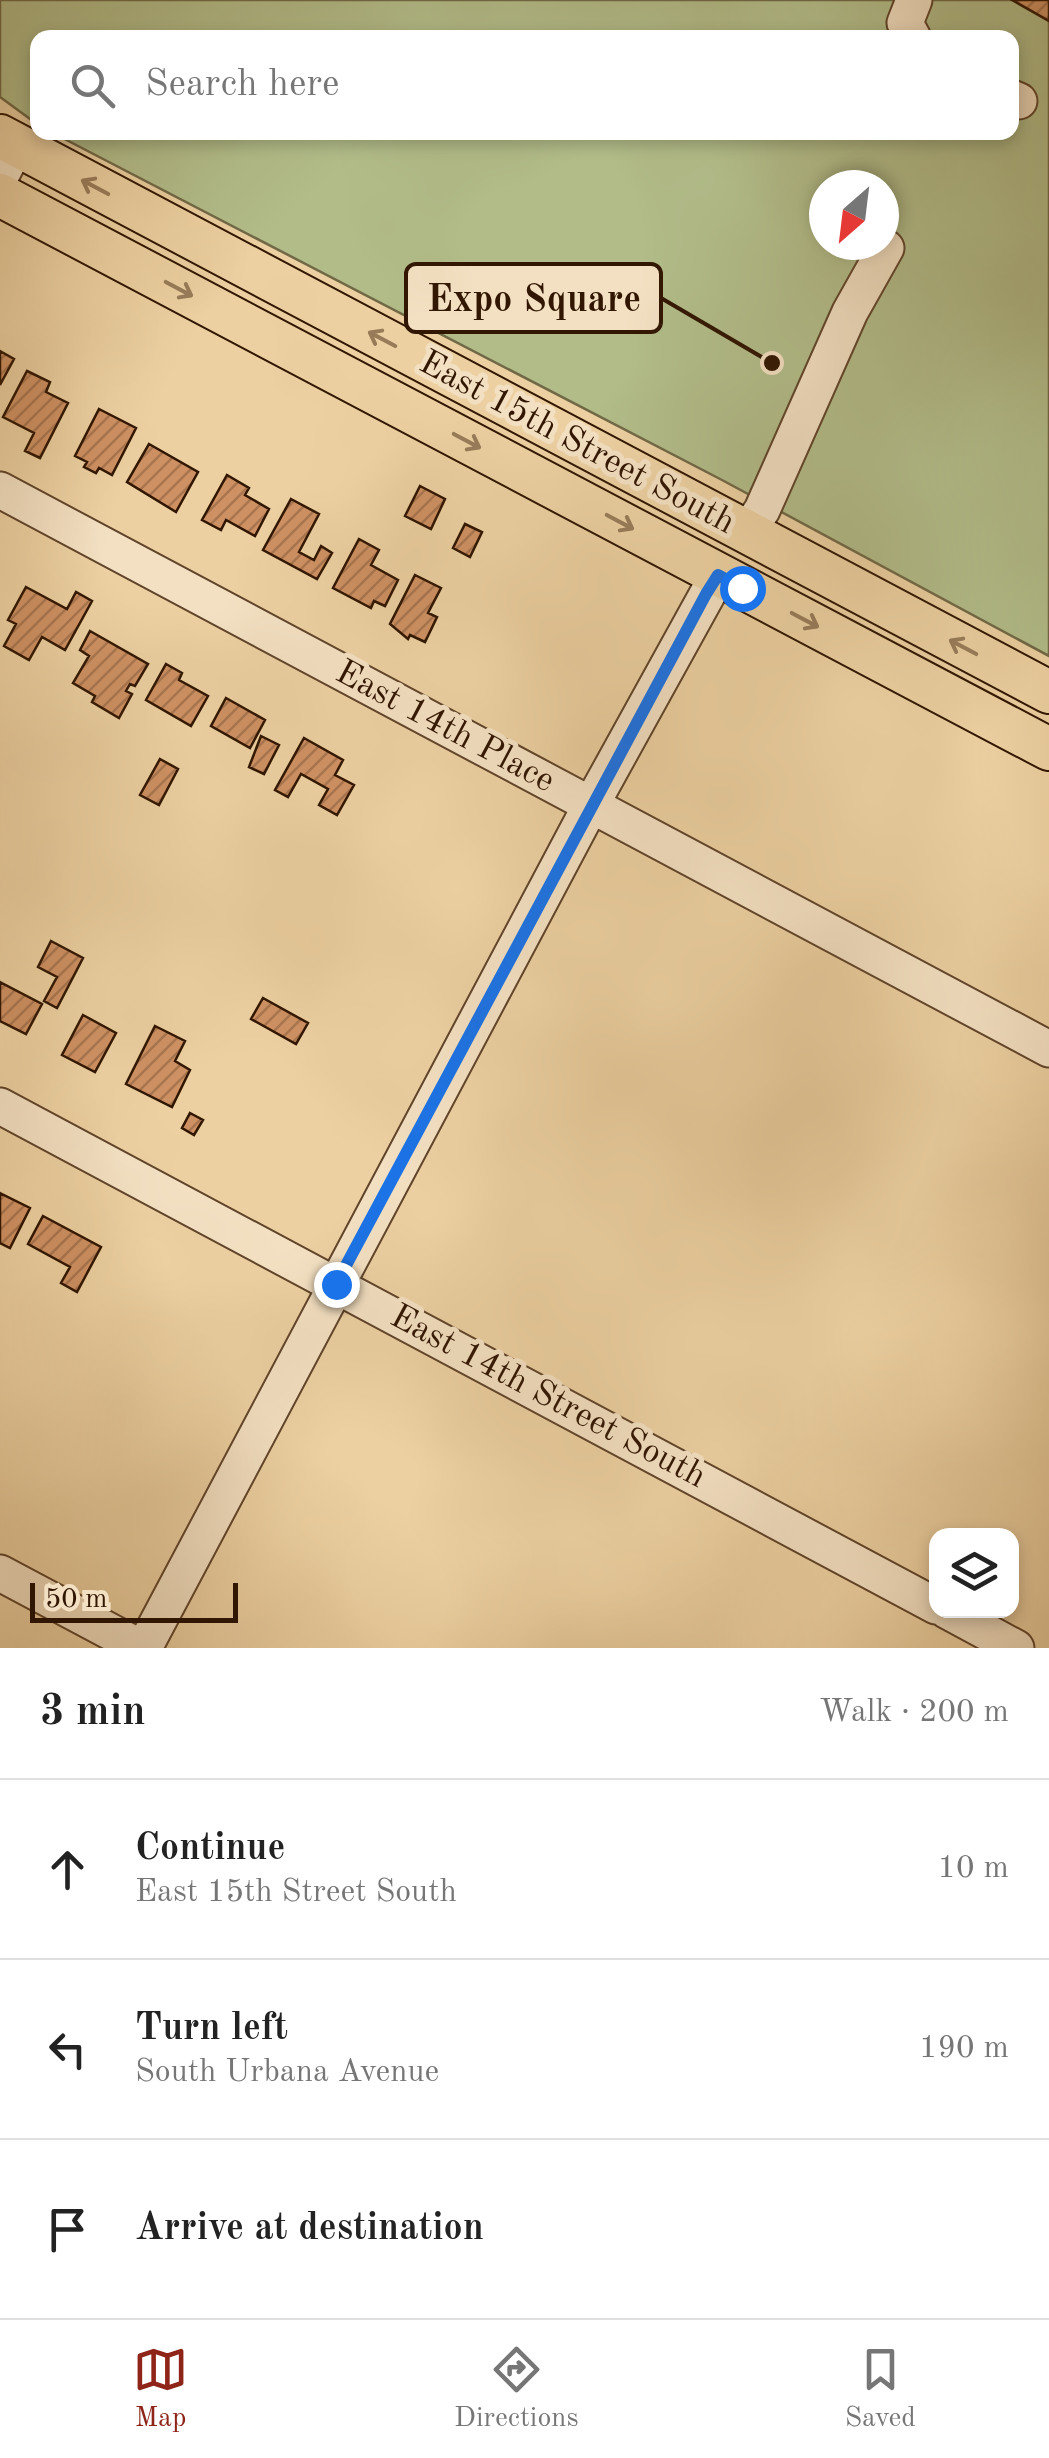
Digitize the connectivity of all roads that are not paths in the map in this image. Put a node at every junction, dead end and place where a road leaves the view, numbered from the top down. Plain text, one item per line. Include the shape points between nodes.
1 (914, 0) edge
2 (909, 30) edge
3 (6, 153) edge
4 (0, 195) edge
5 (879, 260) edge
6 (0, 490) edge
7 (747, 532) junction
8 (718, 575) junction
9 (1049, 692) edge
10 (1049, 749) edge
11 (591, 805) junction
12 (1049, 1049) edge
13 (0, 1106) edge
14 (336, 1284) junction
15 (0, 1573) edge
16 (929, 1602) edge
17 (961, 1618) edge
18 (142, 1648) edge
19 (1016, 1648) edge

1 - 2 street
7 -> 3 main road, East 15th Street South
4 -> 8 main road, East 15th Street South
5 - 7 street
6 - 11 street, East 14th Place
7 - 8 main road
9 -> 7 main road, East 15th Street South
8 -> 10 main road, East 15th Street South
8 - 11 street
11 - 12 street, East 14th Place
11 - 14 street
13 - 14 street, East 14th Street South
14 - 16 street, East 14th Street South
14 - 18 street
15 - 18 street
17 - 19 street

